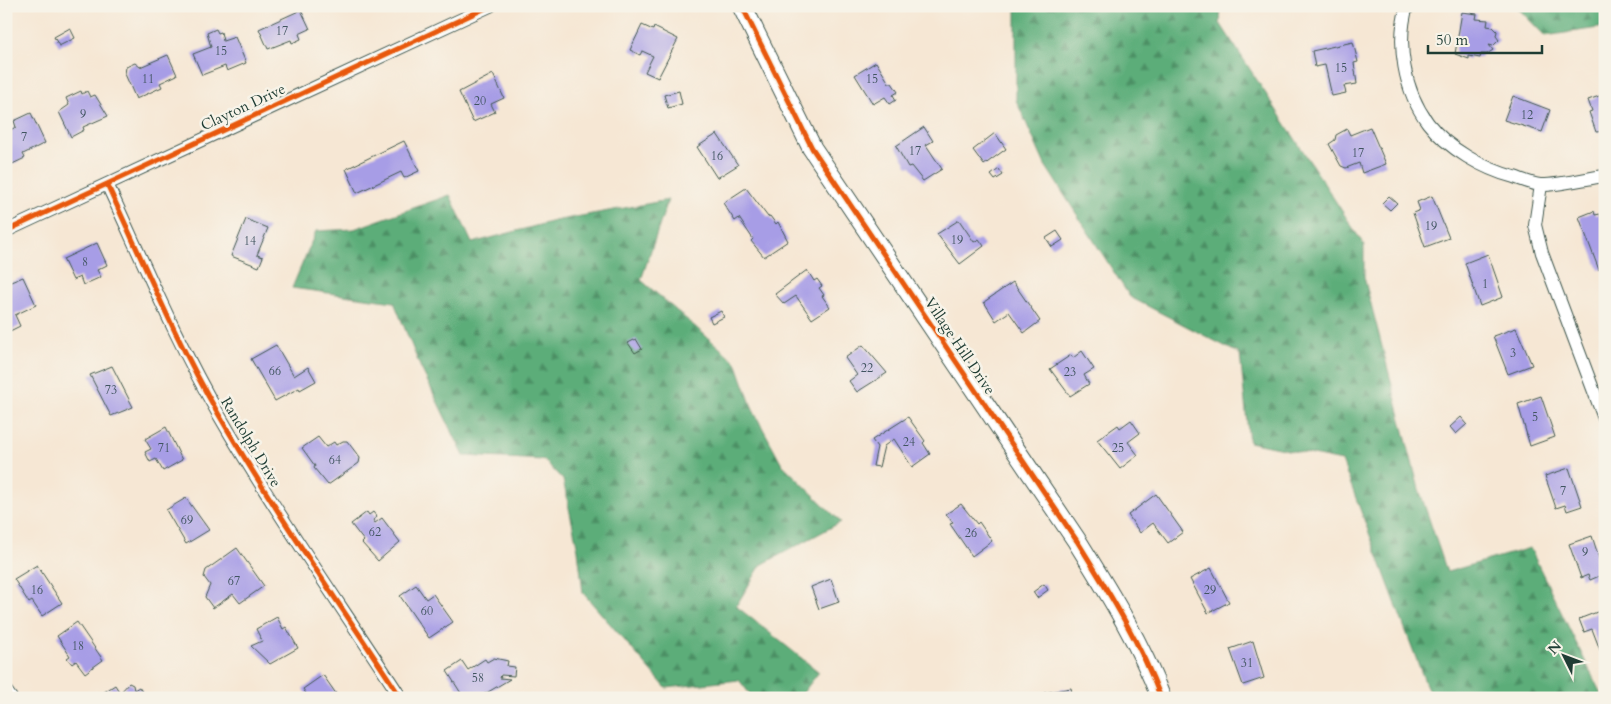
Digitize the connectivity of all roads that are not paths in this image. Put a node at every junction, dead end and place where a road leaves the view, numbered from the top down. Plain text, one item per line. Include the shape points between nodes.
1 (490, 6) edge
2 (742, 6) edge
3 (1407, 6) edge
4 (1605, 176) edge
5 (107, 184) junction
6 (1541, 185) junction
7 (6, 230) edge
8 (1605, 421) edge
9 (6, 691) edge
10 (11, 698) edge
11 (402, 698) edge
12 (1161, 698) edge

1 - 5 street, Clayton Drive
2 - 12 street, Village Hill Drive via 812,148 1077,541 1152,673
3 - 6 street via 1401,26 1404,57 1411,92 1428,123 1478,164
4 - 6 street
5 - 7 street, Clayton Drive
5 - 11 street, Randolph Drive via 162,304 218,414 266,493
6 - 8 street via 1535,225 1542,253
9 - 10 street

